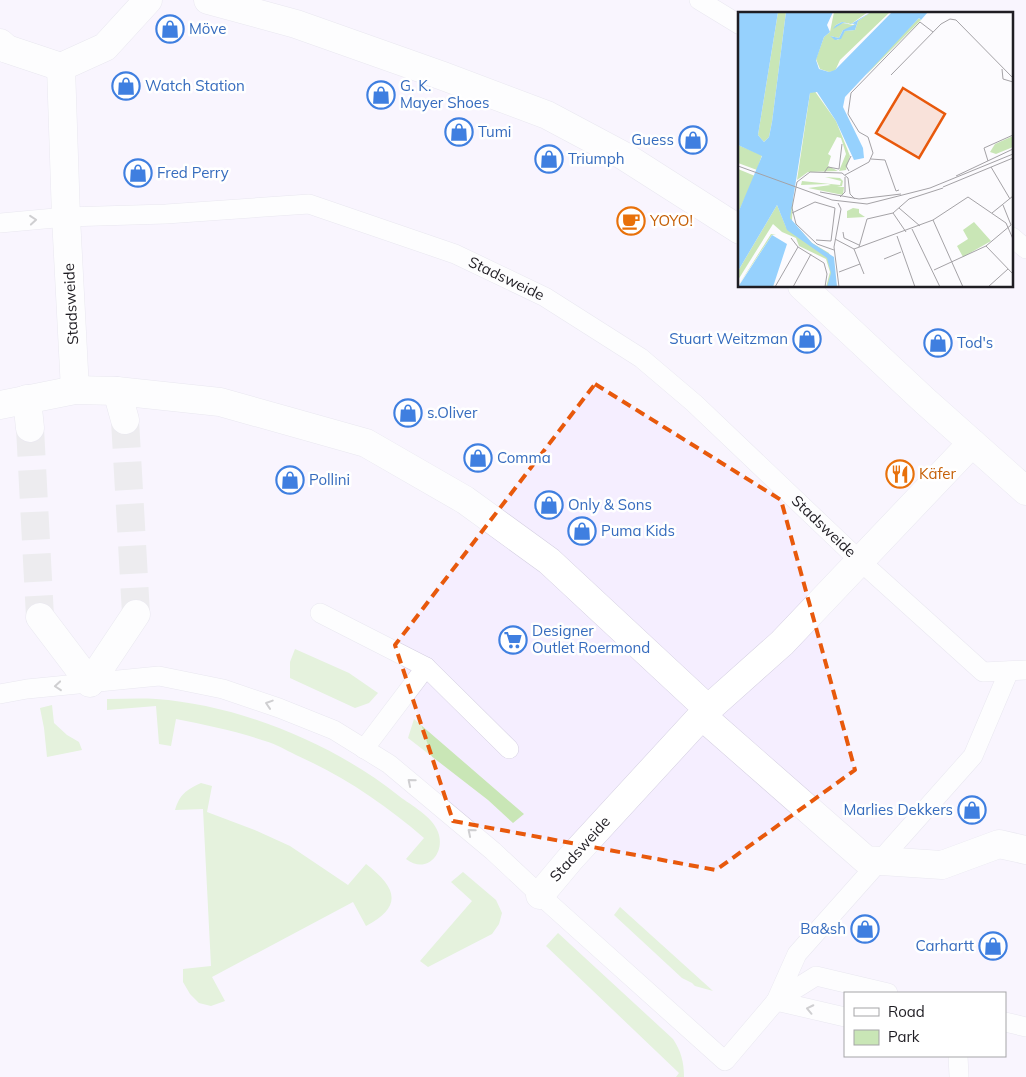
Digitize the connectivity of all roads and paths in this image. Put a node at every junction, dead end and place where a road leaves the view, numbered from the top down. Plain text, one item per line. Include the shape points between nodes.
1 (148, 0) edge
2 (208, 0) edge
3 (699, 0) edge
4 (738, 24) edge
5 (0, 43) edge
6 (61, 67) junction
7 (66, 217) junction
8 (0, 223) edge
9 (738, 229) edge
10 (1014, 239) edge
11 (1026, 249) edge
12 (804, 288) edge
13 (75, 390) junction
14 (117, 391) junction
15 (27, 399) junction
16 (0, 405) edge
17 (125, 420) tunnel mouth
18 (30, 428) tunnel mouth
19 (972, 443) junction
20 (1026, 491) edge
21 (860, 560) junction
22 (320, 613) dead end
23 (136, 614) tunnel mouth
24 (40, 617) tunnel mouth
25 (426, 667) junction
26 (1017, 670) edge
27 (90, 683) junction
28 (0, 694) edge
29 (705, 712) junction
30 (364, 749) junction
31 (509, 749) dead end
32 (1026, 850) edge
33 (880, 861) junction
34 (540, 895) junction
35 (884, 992) edge
36 (776, 1002) junction
37 (844, 1017) edge
38 (1006, 1022) edge
39 (1026, 1027) edge
40 (958, 1057) edge
41 (958, 1076) dead end

1 - 6 street via 105,47
2 - 9 street via 296,24 547,115 624,156
3 - 4 lane
5 - 6 street via 7,49
6 - 7 street, Stadsweide
8 -> 7 lane, Stadsweide
7 - 13 street, Stadsweide
7 - 21 lane, Stadsweide via 309,204 455,254 545,296 641,358 694,403
10 - 11 lane
12 - 19 street
13 - 14 street
13 - 15 street
14 - 17 street
14 - 29 street via 220,402 366,443 465,500 549,560
15 - 16 street
15 - 18 street
19 - 20 street
19 - 21 street, Stadsweide
21 - 26 lane, Stadsweide via 983,672
21 - 29 street, Stadsweide via 782,643
22 - 25 lane
23 - 27 street
24 - 27 street
25 - 30 lane
25 - 31 lane
26 - 33 lane, Stadsweide via 973,756
27 -> 28 lane
30 -> 27 lane via 334,730 223,690 159,676
29 - 33 street via 866,860
29 - 34 street, Stadsweide
34 -> 30 lane via 389,764
32 - 33 street via 999,844 942,865
33 - 36 lane, Stadsweide via 797,954
34 - 36 lane via 725,1061
35 - 36 lane via 816,976
37 -> 36 lane
38 - 39 lane
40 - 41 lane

